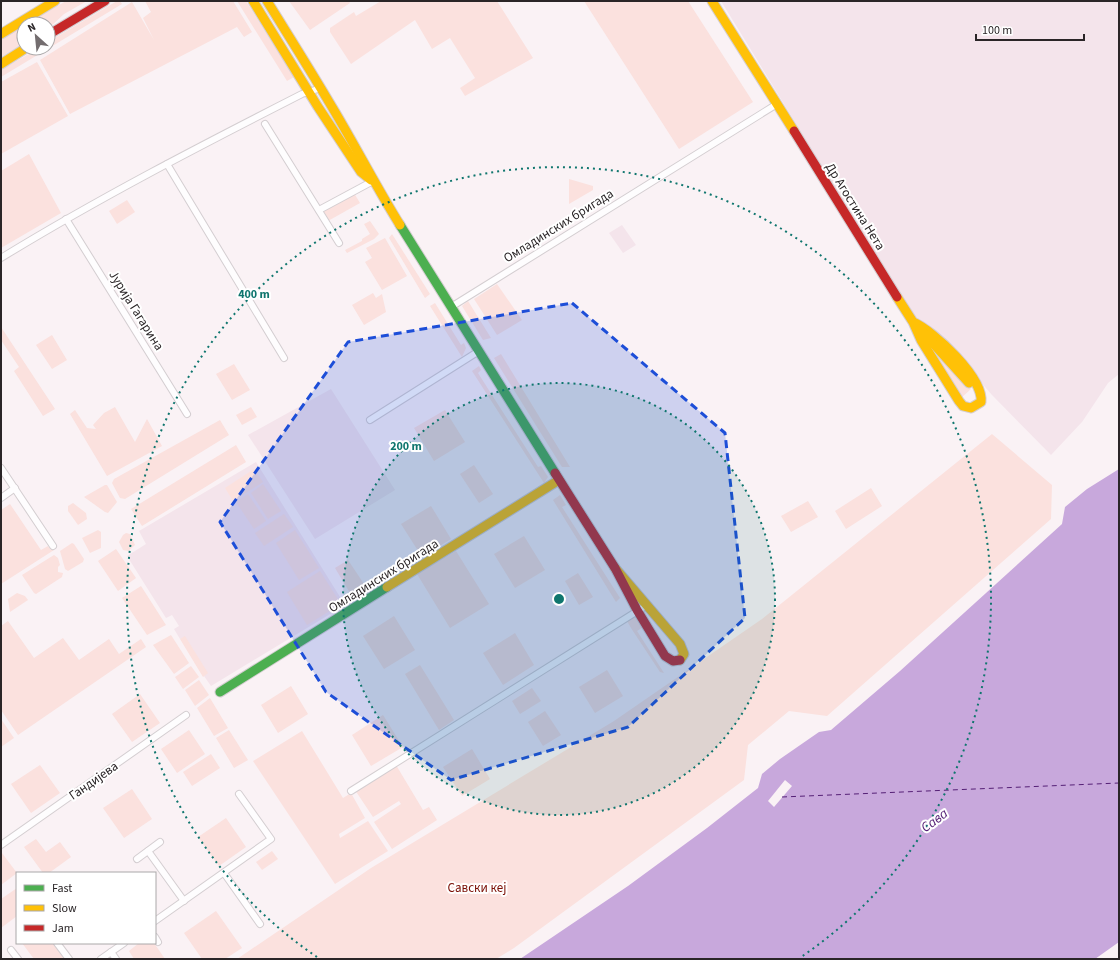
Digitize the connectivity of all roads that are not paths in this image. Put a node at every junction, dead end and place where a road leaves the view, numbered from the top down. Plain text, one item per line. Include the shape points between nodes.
1 (55, 1) edge
2 (105, 1) edge
3 (253, 1) edge
4 (267, 1) edge
5 (712, 1) edge
6 (56, 30) edge
7 (1, 34) edge
8 (16, 54) edge
9 (1, 64) edge
10 (321, 88) junction
11 (309, 92) junction
12 (776, 104) junction
13 (265, 124) dead end
14 (166, 164) junction
15 (372, 181) junction
16 (319, 210) junction
17 (66, 219) junction
18 (339, 243) dead end
19 (1, 258) edge
20 (451, 307) junction
21 (913, 322) junction
22 (479, 351) junction
23 (284, 358) dead end
24 (187, 414) dead end
25 (370, 420) dead end
26 (1, 468) edge
27 (560, 480) junction
28 (15, 488) junction
29 (1, 498) edge
30 (53, 546) dead end
31 (615, 568) junction
32 (647, 605) junction
33 (637, 610) junction
34 (220, 692) dead end
35 (186, 715) dead end
36 (351, 790) dead end
37 (239, 794) dead end
38 (160, 842) dead end
39 (1, 845) edge
40 (148, 851) junction
41 (137, 859) dead end
42 (224, 873) junction
43 (184, 901) junction
44 (156, 920) edge
45 (260, 924) dead end
46 (58, 944) edge
47 (123, 944) edge
48 (11, 950) dead end
49 (111, 952) junction
50 (18, 959) edge
51 (69, 959) edge
52 (101, 959) edge
53 (116, 959) edge

1 - 7 street
2 - 6 street
3 - 11 street
4 - 10 street
5 - 12 street, Др Агостина Нета
8 - 9 street
10 - 11 street
10 - 15 street via 366,165
11 - 14 street
11 - 15 street via 361,172
12 - 20 street, Омладинских бригада
12 - 21 street, Др Агостина Нета
13 - 16 street
14 - 17 street
14 - 23 street
15 - 16 street
15 - 20 street
16 - 18 street
17 - 19 street
17 - 24 street, Јурија Гагарина
20 - 22 street
21 - 21 street, Др Агостина Нета via 982,395 977,406 963,406 921,340
22 - 25 street
22 - 27 street
26 - 28 street
27 - 31 street
27 - 34 street, Омладинских бригада
28 - 29 street
28 - 30 street
31 - 32 street
31 - 33 street
32 - 33 street
32 - 33 street via 680,644 684,654 682,659 676,662 665,656
33 - 36 street
35 - 39 street, Гандијева
37 - 42 street via 271,840
38 - 40 street
40 - 41 street
40 - 43 street
42 - 43 street
42 - 45 street
43 - 44 street
46 - 51 street
47 - 49 street
48 - 50 street
49 - 52 street
49 - 53 street

